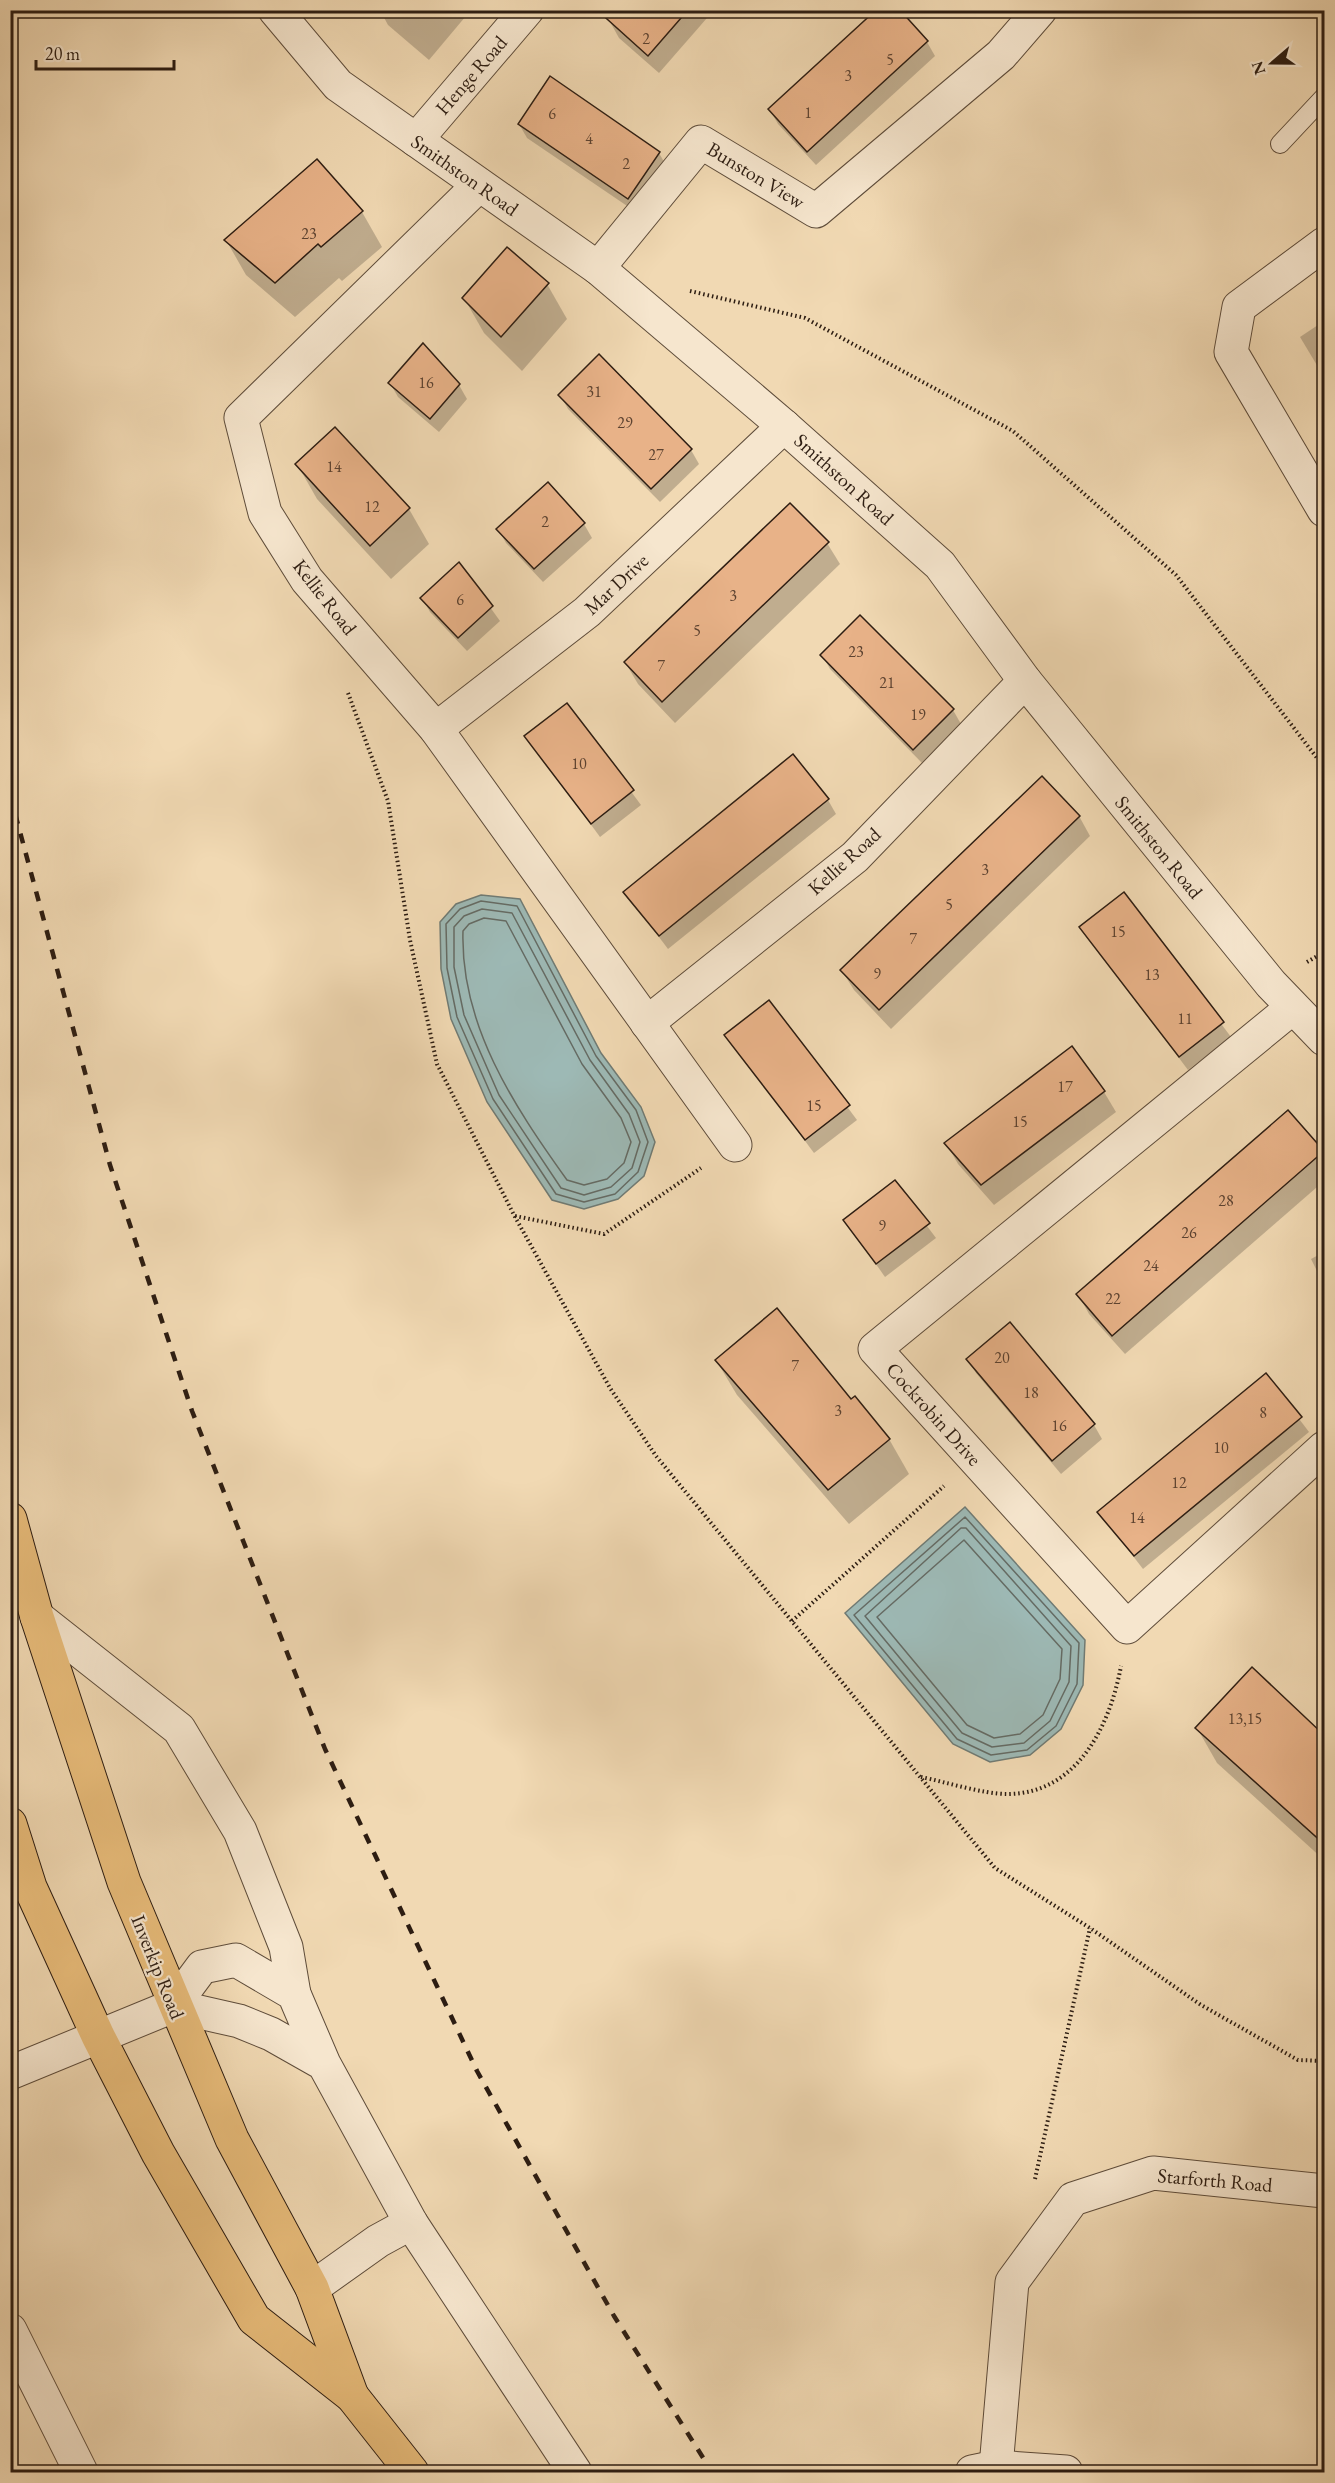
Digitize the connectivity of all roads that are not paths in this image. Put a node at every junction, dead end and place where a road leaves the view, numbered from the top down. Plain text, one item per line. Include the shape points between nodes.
1 (275, 10) edge
2 (527, 10) edge
3 (1040, 10) edge
4 (1324, 97) edge
5 (416, 140) junction
6 (1280, 144) dead end
7 (479, 185) junction
8 (1324, 244) edge
9 (598, 268) junction
10 (784, 426) junction
11 (1324, 510) edge
12 (1024, 681) junction
13 (436, 729) junction
14 (1292, 1008) junction
15 (647, 1023) junction
16 (1324, 1038) edge
17 (735, 1145) road end
18 (1324, 1448) edge
19 (10, 1519) edge
20 (37, 1617) junction
21 (10, 1824) edge
22 (294, 1994) junction
23 (174, 2006) junction
24 (98, 2036) junction
25 (324, 2064) junction
26 (10, 2073) edge
27 (1324, 2191) edge
28 (411, 2223) junction
29 (312, 2288) junction
30 (10, 2330) edge
31 (352, 2396) junction
32 (984, 2470) edge
33 (81, 2472) edge
34 (412, 2472) edge
35 (575, 2472) edge
36 (1066, 2472) edge

1 - 5 street, Smithston Road via 338,85
2 - 5 street, Henge Road
3 - 9 street, Bunston View via 1001,55 816,212 701,142
4 - 6 lane
5 - 7 street, Smithston Road
7 - 9 street, Smithston Road
7 - 13 street, Kellie Road via 241,418 265,513 307,580
8 - 11 street via 1239,307 1231,351
9 - 10 street, Smithston Road
10 - 12 street, Smithston Road via 940,565
10 - 13 street, Mar Drive via 587,612
12 - 14 street, Smithston Road
12 - 15 street, Kellie Road via 855,857
13 - 15 street, Kellie Road
14 - 16 street, Smithston Road
14 - 18 street, Cockrobin Drive via 875,1349 1127,1627
15 - 17 street, Kellie Road
19 - 20 highway, Inverkip Road
20 - 22 street via 179,1729 240,1831 286,1947
20 - 23 highway, Inverkip Road via 124,1882
21 - 24 highway, Inverkip Road via 30,1887
22 - 23 street via 236,1960 202,1967
22 - 25 street
23 - 24 street
23 - 25 street via 239,2021
23 - 29 highway, Inverkip Road via 232,2139
24 - 26 street
24 - 31 highway, Inverkip Road via 158,2153 254,2319
25 - 28 street
27 - 32 street, Starforth Road via 1153,2173 1073,2199 1012,2283
28 - 29 street via 378,2241
28 - 35 street
29 - 31 highway, Inverkip Road
30 - 33 street
31 - 34 highway, Inverkip Road
32 - 36 street

